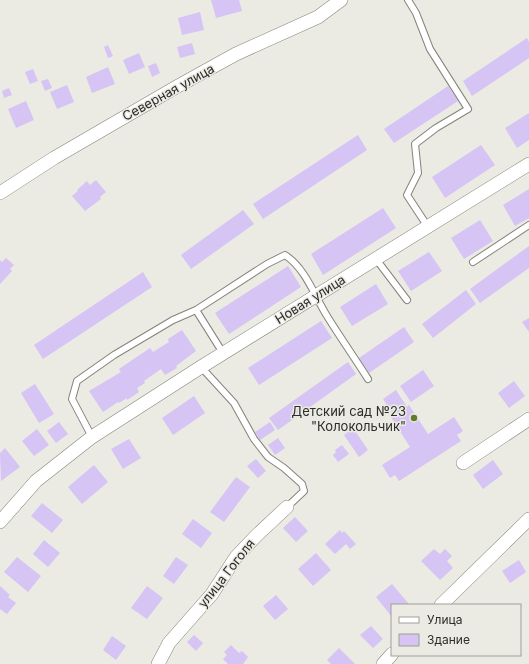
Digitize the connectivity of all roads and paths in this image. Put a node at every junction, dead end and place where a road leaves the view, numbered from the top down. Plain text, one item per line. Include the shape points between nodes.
1 (341, 0) edge
2 (408, 0) edge
3 (529, 164) edge
4 (0, 193) edge
5 (529, 225) edge
6 (428, 227) junction
7 (376, 259) junction
8 (472, 262) dead end
9 (316, 296) junction
10 (407, 300) dead end
11 (196, 310) junction
12 (223, 353) junction
13 (201, 367) junction
14 (368, 379) dead end
15 (529, 419) edge
16 (92, 437) junction
17 (463, 463) dead end
18 (287, 507) joint
19 (529, 519) edge
20 (0, 522) edge
21 (442, 604) edge
22 (391, 655) edge
23 (158, 664) edge
24 (383, 664) edge

1 - 4 street, Северная улица via 318,17 236,54 178,86 54,158
2 - 6 lane via 416,12 430,49 468,109 415,144 418,173 407,195
3 - 6 street, Новая улица
5 - 8 lane
6 - 7 street, Новая улица
7 - 9 street, Новая улица
7 - 10 lane
9 - 11 lane via 294,260 285,255
9 - 12 street, Новая улица
9 - 14 lane
11 - 12 lane
11 - 16 lane via 173,320 114,355 77,382 72,399
12 - 13 street, Новая улица
13 - 16 street, Новая улица
13 - 18 lane via 234,403 254,439 268,457 302,484 304,491
15 - 17 street
16 - 20 street, Новая улица via 36,481
18 - 23 street, улица Гоголя via 236,557 212,594 168,643
19 - 21 street
22 - 24 street

